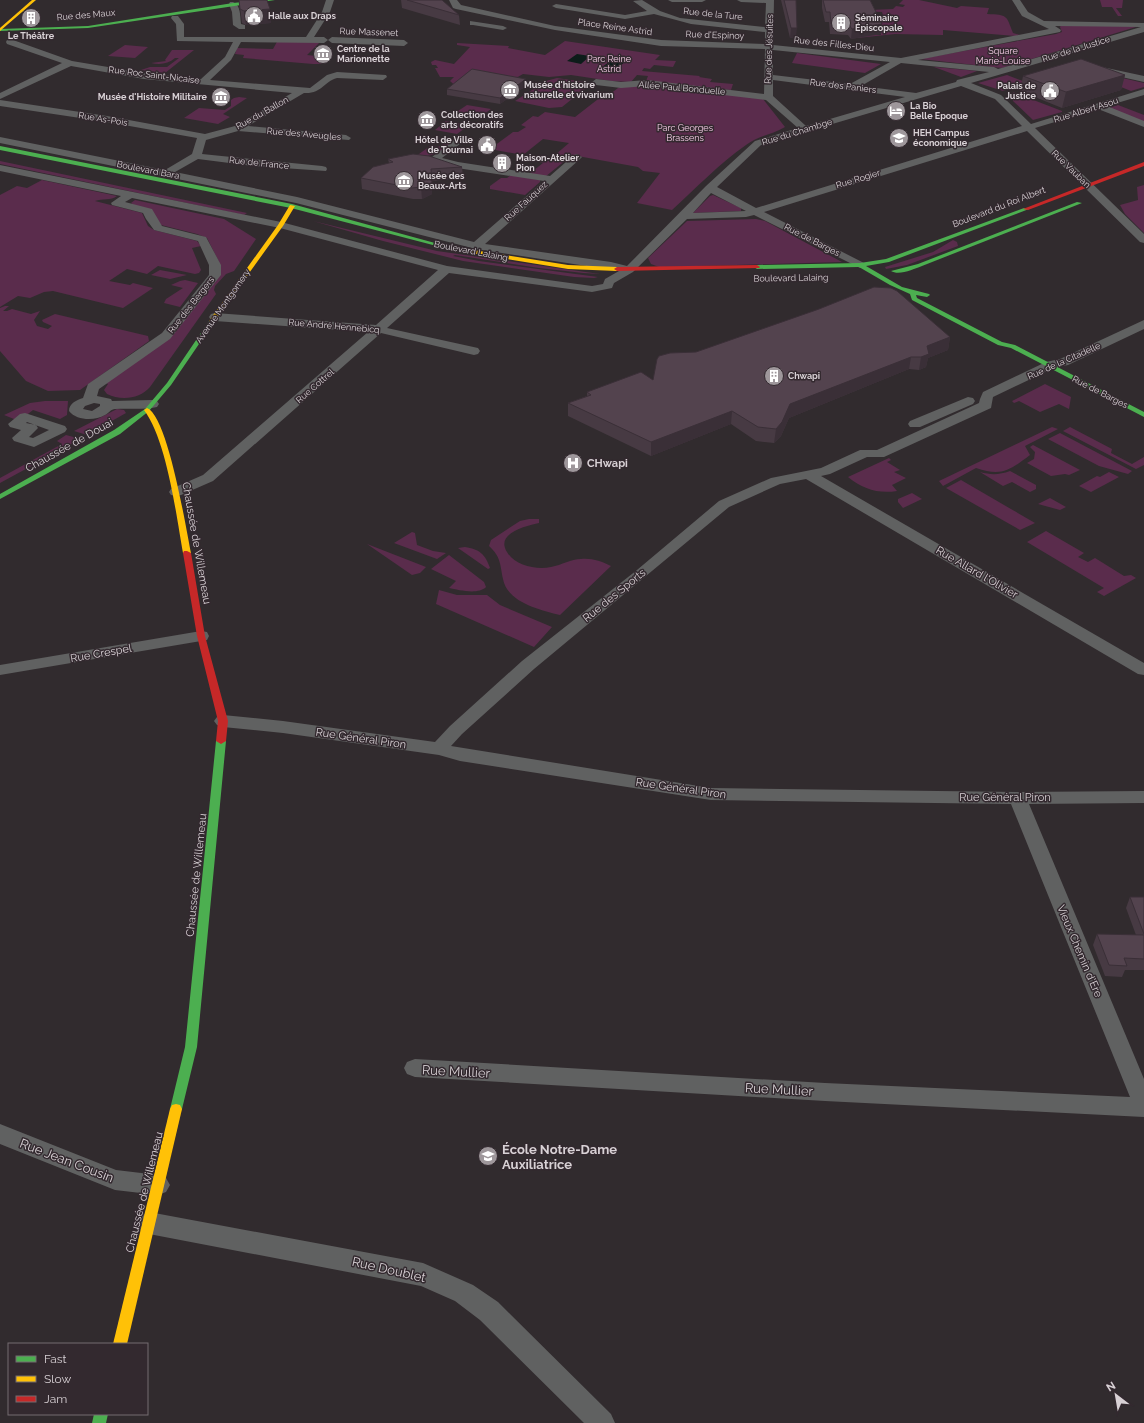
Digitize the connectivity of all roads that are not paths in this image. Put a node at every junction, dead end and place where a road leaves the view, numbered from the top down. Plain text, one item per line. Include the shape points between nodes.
1 (34, 0) edge
2 (273, 0) edge
3 (330, 0) edge
4 (453, 0) edge
5 (568, 0) edge
6 (638, 0) edge
7 (672, 0) edge
8 (702, 0) edge
9 (741, 0) edge
10 (770, 0) edge
11 (1016, 0) edge
12 (238, 2) edge
13 (655, 12) junction
14 (493, 15) junction
15 (175, 16) junction
16 (537, 16) dead end
17 (526, 22) junction
18 (1044, 23) junction
19 (1144, 25) edge
20 (242, 27) edge
21 (28, 28) junction
22 (1144, 29) edge
23 (0, 30) edge
24 (770, 30) junction
25 (533, 32) dead end
26 (239, 39) junction
27 (309, 39) junction
28 (404, 43) dead end
29 (661, 43) junction
30 (768, 47) junction
31 (1058, 54) junction
32 (1072, 59) dead end
33 (898, 61) junction
34 (914, 62) junction
35 (70, 63) junction
36 (1093, 67) edge
37 (1003, 71) junction
38 (382, 77) dead end
39 (768, 77) junction
40 (1144, 79) edge
41 (204, 81) junction
42 (596, 82) dead end
43 (962, 83) junction
44 (852, 87) junction
45 (302, 91) junction
46 (1144, 92) edge
47 (0, 96) edge
48 (919, 96) junction
49 (768, 97) junction
50 (1114, 101) junction
51 (0, 103) edge
52 (1098, 106) junction
53 (1126, 106) dead end
54 (1144, 124) edge
55 (1028, 127) junction
56 (238, 128) junction
57 (804, 130) junction
58 (205, 137) junction
59 (346, 138) dead end
60 (462, 138) dead end
61 (0, 140) edge
62 (0, 148) edge
63 (196, 156) junction
64 (577, 157) dead end
65 (1144, 164) edge
66 (0, 168) edge
67 (322, 169) dead end
68 (167, 173) junction
69 (550, 179) junction
70 (1087, 184) junction
71 (710, 188) junction
72 (1111, 191) dead end
73 (130, 194) junction
74 (1092, 198) junction
75 (218, 201) dead end
76 (241, 207) dead end
77 (755, 211) junction
78 (289, 213) junction
79 (684, 216) junction
80 (1144, 240) edge
81 (476, 246) junction
82 (446, 269) junction
83 (861, 270) junction
84 (878, 274) junction
85 (630, 275) junction
86 (609, 281) junction
87 (913, 294) junction
88 (932, 298) dead end
89 (215, 317) junction
90 (1144, 324) edge
91 (378, 329) junction
92 (1006, 336) dead end
93 (1013, 346) junction
94 (474, 351) dead end
95 (1050, 366) junction
96 (150, 407) junction
97 (1144, 415) edge
98 (809, 475) junction
99 (176, 492) junction
100 (0, 497) edge
101 (201, 636) junction
102 (0, 670) edge
103 (1144, 670) edge
104 (224, 720) junction
105 (439, 749) junction
106 (1144, 797) edge
107 (1016, 798) junction
108 (415, 1068) dead end
109 (1144, 1106) edge
110 (0, 1134) edge
111 (158, 1185) junction
112 (149, 1223) junction
113 (120, 1343) edge
114 (602, 1423) edge

1 - 23 main road
2 - 12 main road, Rue des Maux
3 - 27 street via 326,12
4 - 14 street, Place Reine Astrid via 457,6
5 - 13 street via 552,8 625,18
6 - 13 street, Rue de la Ture via 640,4
7 - 8 street
9 - 10 street
10 - 24 street, Rue des Jésuites
11 - 18 street via 1025,14
12 - 15 main road, Rue des Maux
12 - 20 street via 237,25
13 - 24 street, Rue de la Ture via 679,20
14 - 17 street, Place Reine Astrid
14 - 17 street via 476,24 512,29
15 - 21 main road, Rue des Maux via 83,27
15 - 26 street, Rue Massenet via 180,24 180,39
16 - 17 street
17 - 29 street, Place Reine Astrid
18 - 19 street
18 - 33 street via 1057,30
21 - 23 main road, Rue des Maux
21 - 35 street, Rue Roc Saint-Nicaise via 10,42
22 - 31 street, Rue de la Justice
24 - 30 street, Rue des Jésuites
25 - 29 street, Place Reine Astrid via 653,50
26 - 27 street, Rue Massenet
26 - 41 street via 228,58
27 - 28 street, Rue Massenet
29 - 30 street, Rue d'Espinoy
30 - 33 street, Rue des Filles-Dieu
30 - 39 street, Rue des Jésuites
31 - 32 street
31 - 37 street, Rue de la Justice
33 - 34 street
33 - 44 street
34 - 37 street
34 - 43 street
35 - 41 street, Rue Roc Saint-Nicaise via 144,76
35 - 47 street
36 - 40 street
37 - 43 street, Rue de la Justice
38 - 45 street via 334,76 316,89
39 - 44 street, Rue des Paniers
39 - 49 street, Rue des Jésuites
41 - 45 street, Rue Roc Saint-Nicaise
42 - 49 street, Allée Paul Bonduelle via 647,82
43 - 48 street, Rue du Chambge
43 - 55 street, Rue Vauban via 998,97
44 - 48 street, Rue des Paniers
45 - 56 street, Rue du Ballon
46 - 50 street, Rue Albert Asou
48 - 57 street, Rue du Chambge
49 - 57 street, Rue des Jésuites
50 - 52 street, Rue Albert Asou
50 - 53 street
51 - 58 street, Rue As-Pois
52 - 54 street
52 - 55 street, Rue Albert Asou
55 - 70 street, Rue Vauban
55 - 77 street, Rue Rogier
56 - 58 street, Rue du Ballon
56 - 59 street, Rue des Aveugles
57 - 71 street, Rue du Chambge via 758,143
58 - 63 street via 201,140
60 - 69 street via 435,159 457,165
61 - 68 street, Boulevard Bara
62 - 78 main road, Boulevard Bara via 246,197
63 - 67 street, Rue de France
63 - 68 street
64 - 69 street, Rue Fauquez
65 - 70 main road, Boulevard du Roi Albert
66 - 73 street
68 - 78 street, Boulevard Bara
69 - 81 street, Rue Fauquez
70 - 74 street, Rue Vauban
70 - 83 main road, Boulevard du Roi Albert
71 - 77 street, Rue de Barges
71 - 79 street, Rue du Chambge
72 - 74 main road
73 - 78 street
73 - 96 street, Rue des Bergers via 116,203 148,211 158,228 202,240 215,265 215,275 166,336 93,387 89,400 99,399 108,405
74 - 80 street, Rue Vauban
74 - 84 main road via 909,269
75 - 78 main road via 244,203
76 - 78 main road
77 - 79 street, Rue Rogier via 746,214
77 - 83 street, Rue de Barges
78 - 81 street, Boulevard Lalaing
78 - 82 street, Boulevard Lalaing
78 - 85 main road, Boulevard Lalaing via 452,249
78 - 86 main road, Boulevard Lalaing via 449,261 556,277
78 - 89 main road, Avenue Montgomery
79 - 85 street, Rue du Chambge
81 - 85 street, Boulevard Lalaing via 611,265
82 - 86 street, Boulevard Lalaing via 592,289 608,286
82 - 91 street, Rue Cottrel
83 - 84 main road, Boulevard Lalaing
83 - 85 main road, Boulevard Lalaing
84 - 87 main road, Rue de Barges via 900,289
85 - 86 street, Rue du Chambge
87 - 88 main road, Rue de Barges
87 - 93 main road, Rue de Barges via 914,299 920,303 1000,344
89 - 91 street, Rue André Hennebicq
89 - 96 main road, Avenue Montgomery
90 - 95 street, Rue de la Citadelle via 1064,362
91 - 94 street, Rue André Hennebicq
91 - 99 street, Rue Cottrel via 208,478
92 - 93 main road, Rue de Barges via 1012,339
93 - 95 main road, Rue de Barges
95 - 97 main road, Rue de Barges
95 - 98 street, Rue de la Citadelle via 988,395 986,405 879,454 866,453
96 - 99 main road, Chaussée de Willemeau
96 - 100 main road, Chaussée de Douai via 117,432
98 - 103 street, Rue Allard l'Olivier
98 - 105 street, Rue des Sports via 776,481 724,504 528,665 456,730
99 - 101 main road, Chaussée de Willemeau
101 - 102 street, Rue Crespel
101 - 104 main road, Chaussée de Willemeau
104 - 105 street, Rue Général Piron
104 - 111 main road, Chaussée de Willemeau via 191,1048
105 - 107 street, Rue Général Piron via 460,755 710,794
106 - 107 street, Rue Général Piron
107 - 109 street, Vieux Chemin d'Ere
108 - 109 street, Rue Mullier via 832,1092
110 - 111 street, Rue Jean Cousin via 115,1180
111 - 112 main road, Chaussée de Willemeau
112 - 113 main road, Chaussée de Willemeau
112 - 114 street, Rue Doublet via 423,1275 464,1293 489,1311

